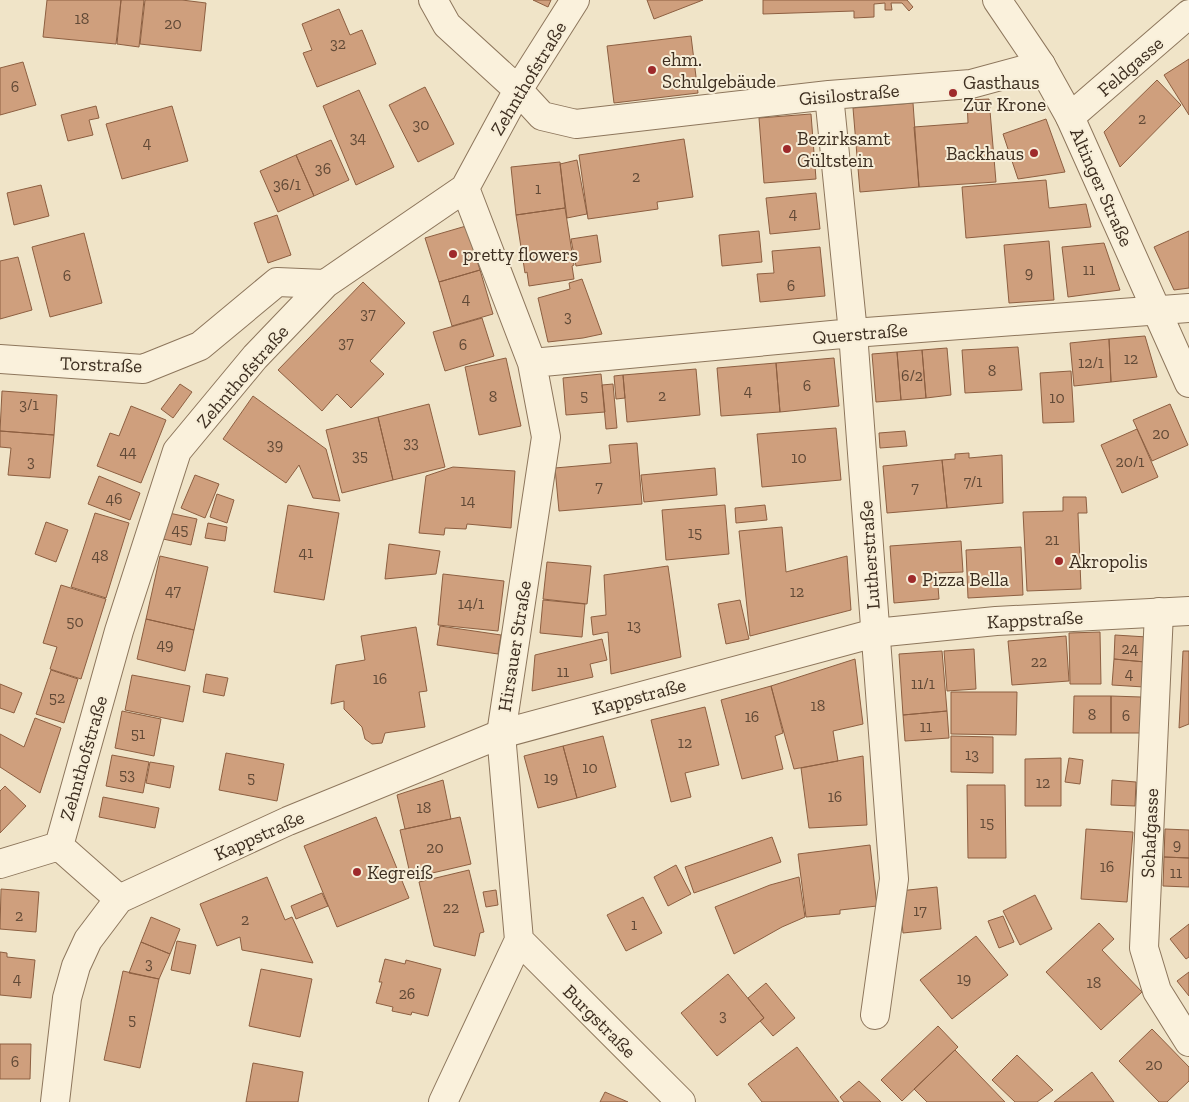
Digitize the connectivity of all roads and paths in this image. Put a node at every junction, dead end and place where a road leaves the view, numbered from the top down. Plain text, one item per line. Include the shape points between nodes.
1 (433, 0) edge
2 (575, 0) edge
3 (997, 0) edge
4 (1189, 14) edge
5 (1041, 65) junction
6 (518, 90) junction
7 (829, 95) junction
8 (1070, 117) junction
9 (465, 188) junction
10 (325, 284) junction
11 (1189, 308) edge
12 (1157, 309) junction
13 (852, 333) junction
14 (0, 359) edge
15 (532, 363) junction
16 (1189, 383) edge
17 (1159, 612) junction
18 (1189, 612) edge
19 (875, 633) junction
20 (501, 734) junction
21 (59, 846) junction
22 (0, 864) edge
23 (119, 899) junction
24 (520, 940) junction
25 (875, 1015) dead end
26 (1189, 1042) edge
27 (55, 1102) edge
28 (443, 1102) edge
29 (681, 1102) edge

1 - 6 street, Gisilostraße via 447,25
2 - 6 street, Zehnthofstraße
3 - 5 street, Altinger Straße
4 - 8 street, Feldgasse
5 - 7 street, Gisilostraße via 971,84
5 - 8 street, Altinger Straße
6 - 7 street, Gisilostraße via 542,116 576,124
6 - 9 street, Zehnthofstraße
7 - 13 street, Lutherstraße
8 - 12 street, Altinger Straße
9 - 10 street, Zehnthofstraße
9 - 15 street, Hirsauer Straße
10 - 14 street, Torstraße via 277,282 200,346 143,369
10 - 21 street, Zehnthofstraße via 255,357 177,451 119,631
11 - 12 street, Querstraße
12 - 13 street, Querstraße
12 - 16 street, Altinger Straße
13 - 15 street, Querstraße
13 - 19 street, Lutherstraße
15 - 20 street, Hirsauer Straße via 546,436
17 - 18 street, Kappstraße
17 - 19 street, Kappstraße via 996,621
17 - 26 street, Schafgasse via 1144,948 1157,991
19 - 20 street, Kappstraße
19 - 25 street, Lutherstraße via 894,878
20 - 23 street, Kappstraße via 288,821
20 - 24 street, Hirsauer Straße
21 - 22 street
21 - 23 street
23 - 27 street via 88,940 76,966 67,998
24 - 28 street
24 - 29 street, Burgstraße

